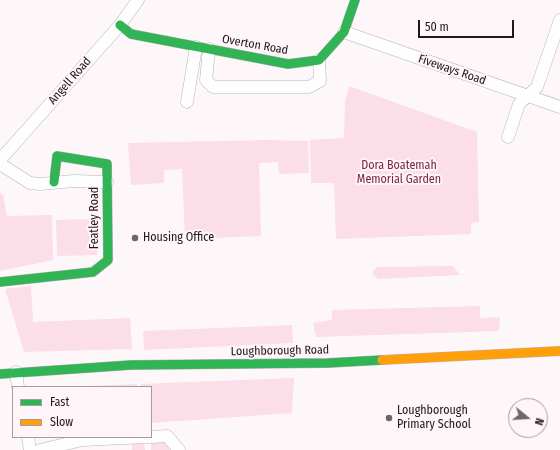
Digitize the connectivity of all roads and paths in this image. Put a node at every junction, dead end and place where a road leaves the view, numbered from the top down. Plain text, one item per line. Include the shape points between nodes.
1 (138, 0) edge
2 (355, 0) edge
3 (560, 20) edge
4 (120, 25) junction
5 (344, 32) junction
6 (196, 47) junction
7 (209, 49) junction
8 (319, 60) junction
9 (527, 96) junction
10 (187, 102) dead end
11 (560, 108) edge
12 (508, 137) dead end
13 (0, 160) edge
14 (0, 164) edge
15 (54, 182) junction
16 (107, 182) junction
17 (0, 282) edge
18 (560, 351) edge
19 (16, 372) junction
20 (0, 374) edge
21 (18, 386) edge
22 (152, 437) edge
23 (28, 438) edge
24 (125, 438) edge
25 (30, 450) edge
26 (40, 450) edge
27 (179, 450) edge

1 - 4 street, Angell Road
2 - 5 street
3 - 9 street via 537,87
4 - 6 street, Overton Road via 131,34
4 - 13 street, Angell Road
5 - 8 street
5 - 9 street, Fiveways Road
6 - 7 street, Overton Road
6 - 10 street
7 - 8 street, Overton Road via 288,64
7 - 8 street via 206,80 213,87 309,87 320,81
9 - 11 street, Fiveways Road
9 - 12 street via 519,104
14 - 15 street via 30,183
15 - 16 street
15 - 16 street, Featley Road via 57,156 107,164
16 - 17 street, Featley Road via 108,260 93,272
18 - 19 street, Loughborough Road via 328,363 145,365
19 - 20 street, Loughborough Road
19 - 21 street
22 - 27 street via 167,436
23 - 25 street
24 - 26 street via 82,440

